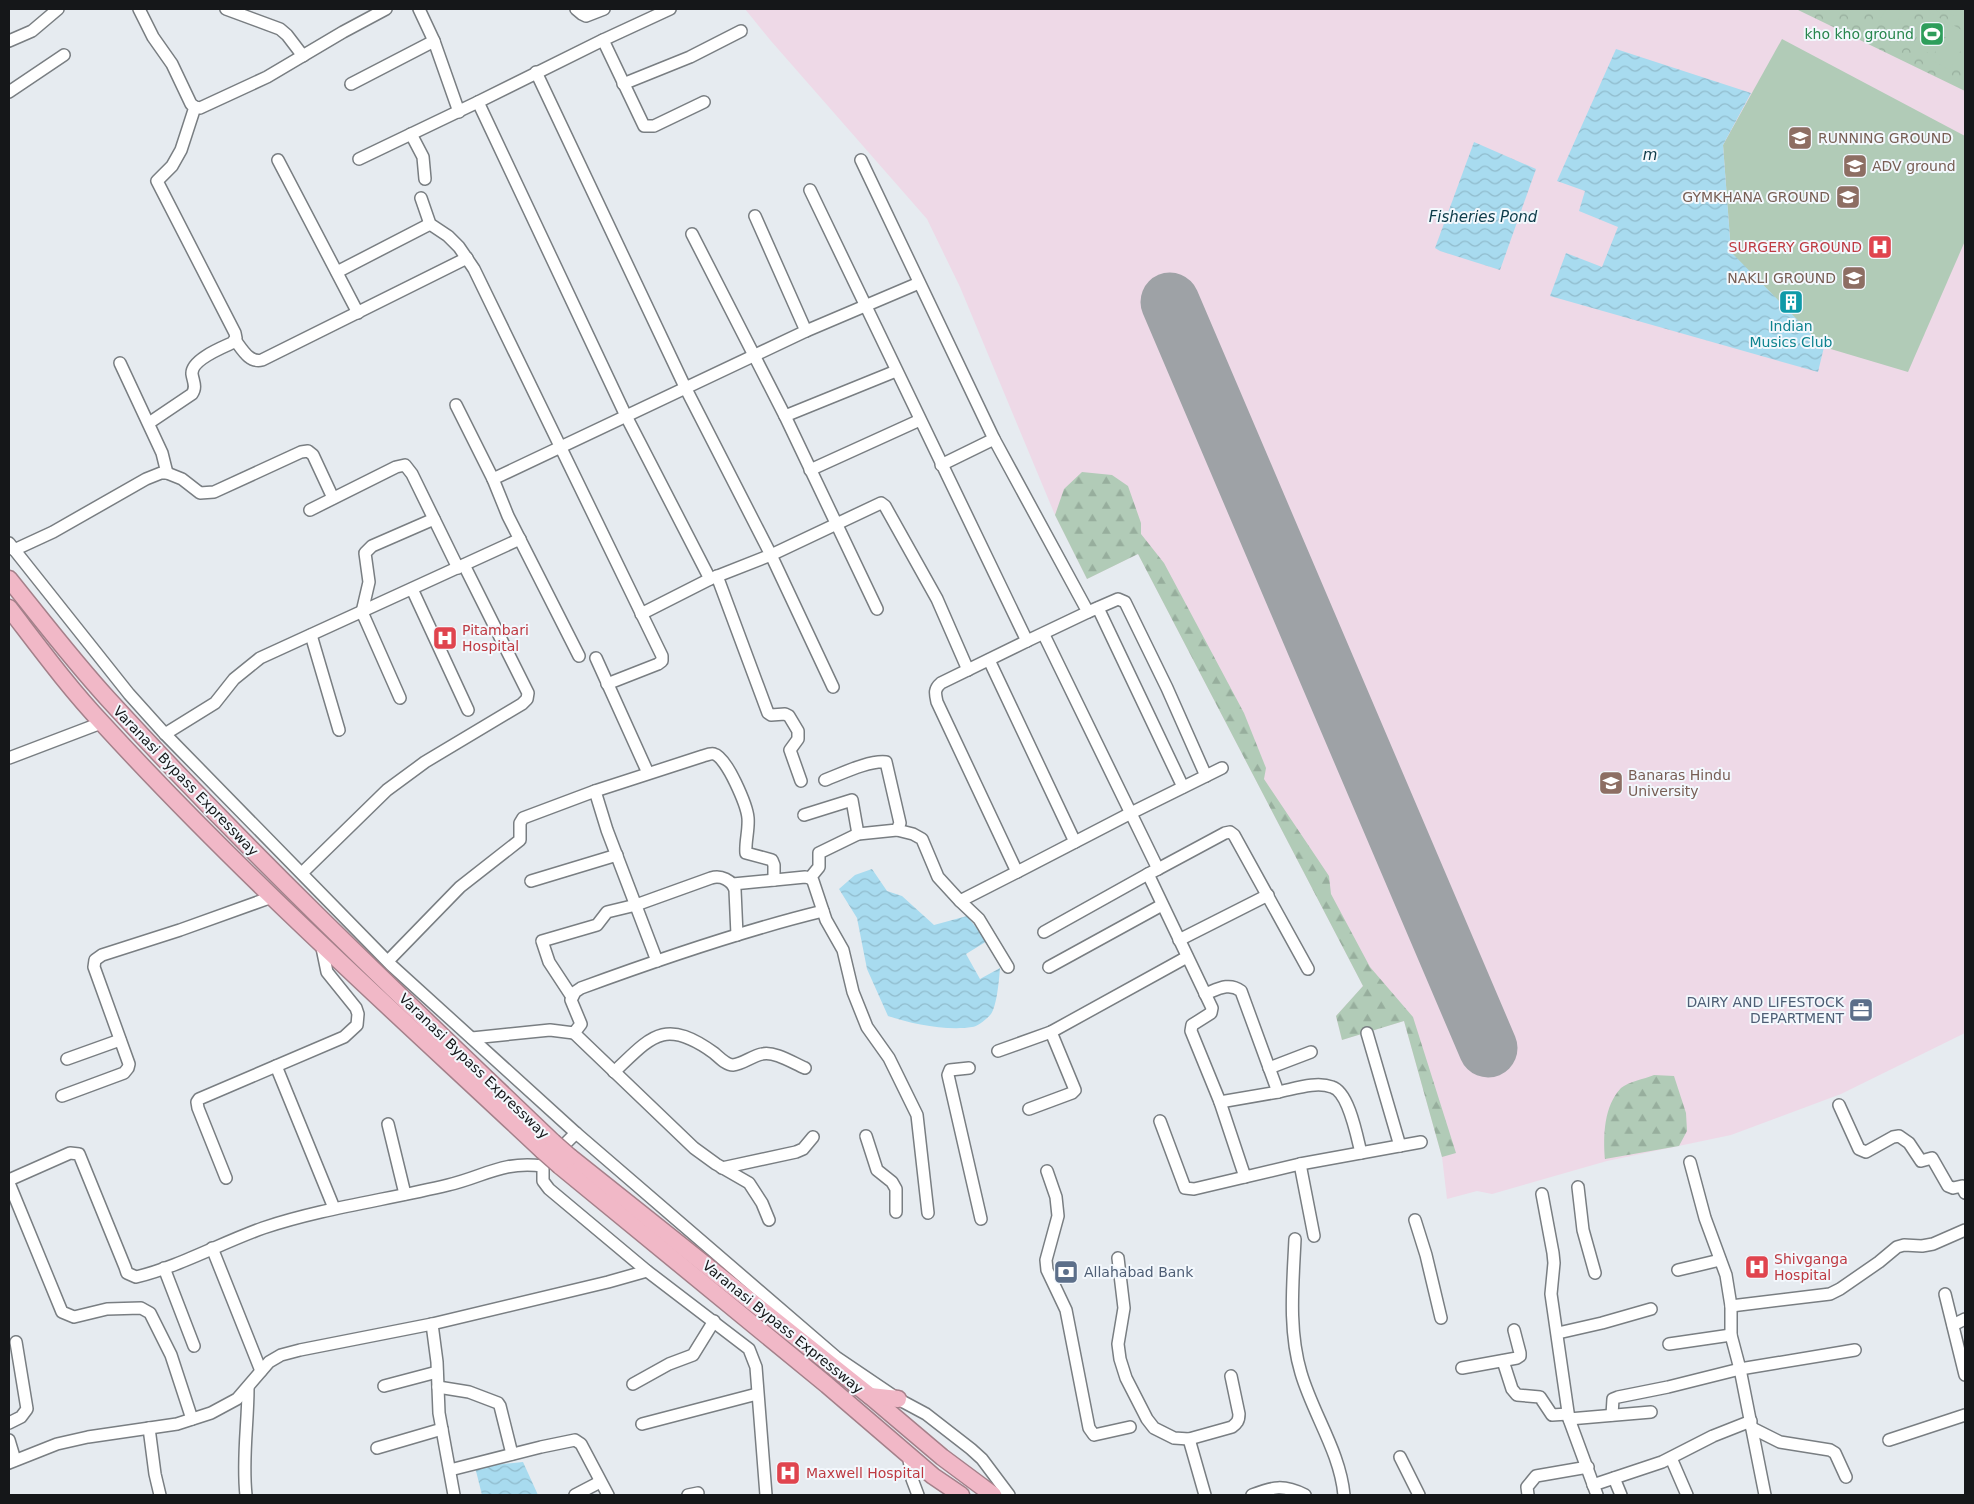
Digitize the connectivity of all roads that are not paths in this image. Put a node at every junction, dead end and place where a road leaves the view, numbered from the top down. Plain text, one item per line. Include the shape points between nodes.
1 (58, 9) edge
2 (140, 9) edge
3 (226, 9) edge
4 (386, 9) edge
5 (419, 9) edge
6 (576, 9) edge
7 (604, 9) edge
8 (670, 9) edge
9 (652, 13) edge
10 (741, 31) dead end
11 (603, 40) junction
12 (9, 41) edge
13 (434, 41) junction
14 (64, 55) dead end
15 (303, 56) junction
16 (536, 72) junction
17 (351, 84) dead end
18 (623, 84) junction
19 (9, 92) edge
20 (478, 102) junction
21 (704, 102) dead end
22 (195, 107) junction
23 (459, 112) junction
24 (411, 134) junction
25 (360, 159) dead end
26 (278, 160) dead end
27 (860, 160) dead end
28 (425, 179) dead end
29 (810, 190) dead end
30 (421, 198) dead end
31 (755, 216) dead end
32 (430, 224) junction
33 (692, 234) dead end
34 (467, 258) junction
35 (337, 272) junction
36 (919, 283) junction
37 (866, 305) junction
38 (358, 313) junction
39 (806, 331) junction
40 (235, 340) junction
41 (752, 356) junction
42 (120, 363) dead end
43 (896, 371) junction
44 (685, 387) junction
45 (456, 405) dead end
46 (626, 416) junction
47 (784, 416) junction
48 (920, 420) junction
49 (149, 423) junction
50 (994, 439) junction
51 (560, 446) junction
52 (941, 465) junction
53 (810, 470) junction
54 (167, 473) junction
55 (493, 479) junction
56 (333, 498) junction
57 (310, 510) dead end
58 (434, 520) junction
59 (836, 523) junction
60 (520, 539) junction
61 (11, 547) edge
62 (771, 555) junction
63 (461, 566) junction
64 (713, 578) junction
65 (9, 579) edge
66 (412, 589) junction
67 (9, 608) edge
68 (877, 609) dead end
69 (1093, 610) junction
70 (362, 612) junction
71 (641, 614) junction
72 (1044, 634) junction
73 (311, 635) junction
74 (1027, 641) junction
75 (579, 656) dead end
76 (596, 658) dead end
77 (989, 660) junction
78 (968, 670) junction
79 (607, 684) junction
80 (833, 687) dead end
81 (400, 698) dead end
82 (468, 710) dead end
83 (101, 723) junction
84 (339, 730) dead end
85 (165, 734) junction
86 (9, 758) edge
87 (1222, 768) dead end
88 (648, 773) junction
89 (1206, 776) junction
90 (824, 780) dead end
91 (801, 781) dead end
92 (1183, 788) junction
93 (595, 791) junction
94 (1131, 813) junction
95 (804, 815) dead end
96 (897, 830) junction
97 (858, 834) junction
98 (1075, 842) junction
99 (617, 855) junction
100 (1153, 871) junction
101 (1017, 872) junction
102 (302, 873) junction
103 (810, 878) junction
104 (774, 880) junction
105 (532, 881) dead end
106 (733, 884) junction
107 (1268, 895) junction
108 (272, 897) junction
109 (960, 901) junction
110 (636, 905) junction
111 (1162, 905) junction
112 (823, 911) junction
113 (1044, 932) dead end
114 (738, 935) junction
115 (1179, 940) junction
116 (321, 943) junction
117 (1187, 957) junction
118 (388, 961) junction
119 (657, 961) junction
120 (1008, 966) dead end
121 (1049, 966) dead end
122 (1308, 969) dead end
123 (1205, 994) junction
124 (572, 996) junction
125 (1051, 1032) junction
126 (574, 1033) junction
127 (1367, 1033) dead end
128 (472, 1038) junction
129 (120, 1040) junction
130 (998, 1052) dead end
131 (1311, 1052) dead end
132 (66, 1059) dead end
133 (276, 1066) junction
134 (805, 1068) dead end
135 (969, 1068) dead end
136 (1270, 1068) junction
137 (614, 1072) junction
138 (1278, 1092) junction
139 (62, 1096) dead end
140 (1220, 1102) junction
141 (1839, 1105) dead end
142 (1029, 1109) dead end
143 (1160, 1121) dead end
144 (388, 1124) dead end
145 (576, 1133) junction
146 (866, 1136) dead end
147 (813, 1137) dead end
148 (1421, 1142) dead end
149 (1400, 1146) junction
150 (546, 1153) junction
151 (1362, 1153) junction
152 (565, 1161) junction
153 (1690, 1162) dead end
154 (1300, 1164) junction
155 (722, 1168) junction
156 (1047, 1171) dead end
157 (1245, 1177) junction
158 (226, 1178) dead end
159 (9, 1180) edge
160 (9, 1183) edge
161 (1578, 1187) dead end
162 (1965, 1193) edge
163 (405, 1194) junction
164 (1542, 1194) dead end
165 (334, 1208) junction
166 (896, 1212) dead end
167 (928, 1214) dead end
168 (981, 1219) dead end
169 (769, 1220) dead end
170 (1415, 1220) dead end
171 (1965, 1230) edge
172 (1314, 1236) dead end
173 (1295, 1239) dead end
174 (212, 1248) junction
175 (1118, 1258) dead end
176 (1720, 1260) junction
177 (164, 1268) junction
178 (1678, 1270) dead end
179 (647, 1271) junction
180 (1595, 1273) dead end
181 (1945, 1294) dead end
182 (1731, 1306) junction
183 (1651, 1308) dead end
184 (1441, 1318) dead end
185 (1965, 1318) edge
186 (714, 1321) junction
187 (432, 1324) junction
188 (1953, 1326) junction
189 (1514, 1330) dead end
190 (1558, 1332) junction
191 (1731, 1335) junction
192 (16, 1342) dead end
193 (1669, 1344) dead end
194 (194, 1346) dead end
195 (1855, 1350) dead end
196 (1503, 1361) junction
197 (1462, 1368) dead end
198 (1740, 1369) junction
199 (261, 1371) junction
200 (437, 1372) junction
201 (1965, 1375) edge
202 (1231, 1376) dead end
203 (634, 1384) dead end
204 (384, 1386) dead end
205 (438, 1387) junction
206 (248, 1388) junction
207 (757, 1394) junction
208 (870, 1396) junction
209 (898, 1399) junction
210 (1651, 1412) dead end
211 (1612, 1415) junction
212 (1965, 1415) edge
213 (1569, 1416) junction
214 (192, 1419) junction
215 (9, 1422) edge
216 (642, 1424) dead end
217 (1751, 1424) junction
218 (1130, 1427) dead end
219 (9, 1428) edge
220 (149, 1428) junction
221 (442, 1429) junction
222 (1189, 1439) junction
223 (9, 1440) edge
224 (1889, 1440) dead end
225 (378, 1448) dead end
226 (908, 1453) junction
227 (512, 1454) junction
228 (1400, 1458) dead end
229 (1671, 1458) junction
230 (12, 1462) edge
231 (1588, 1467) junction
232 (450, 1470) junction
233 (1846, 1477) dead end
234 (1614, 1478) junction
235 (600, 1482) junction
236 (1595, 1490) edge
237 (160, 1495) edge
238 (246, 1495) edge
239 (454, 1495) edge
240 (575, 1495) edge
241 (608, 1495) edge
242 (766, 1495) edge
243 (918, 1495) edge
244 (961, 1495) edge
245 (993, 1495) edge
246 (1009, 1495) edge
247 (1205, 1495) edge
248 (1252, 1495) edge
249 (1304, 1495) edge
250 (1344, 1495) edge
251 (1419, 1495) edge
252 (1528, 1495) edge
253 (1621, 1495) edge
254 (1687, 1495) edge
255 (1764, 1495) edge

1 - 12 street via 32,32
2 - 22 street
3 - 15 street via 280,29
4 - 15 street
5 - 13 street
6 - 7 street via 586,16
8 - 9 street
9 - 11 street
10 - 18 street via 690,57
11 - 16 street
11 - 18 street
13 - 17 street
13 - 23 street
14 - 19 street
15 - 22 street via 232,94 206,106
16 - 20 street
16 - 44 street
18 - 21 street via 644,126 649,127
20 - 23 street
20 - 46 street
22 - 40 street via 182,150 157,181 235,333
23 - 24 street
24 - 25 street
24 - 28 street via 423,157
26 - 35 street
27 - 36 street
29 - 37 street
30 - 32 street
31 - 39 street
32 - 34 street via 448,236
32 - 35 street
33 - 41 street
34 - 38 street
34 - 51 street
35 - 38 street
36 - 37 street
36 - 50 street
37 - 39 street
37 - 43 street
38 - 40 street via 257,361 249,357
39 - 41 street
40 - 49 street via 195,364 192,394
41 - 44 street
41 - 47 street
42 - 49 street
43 - 47 street
43 - 48 street
44 - 46 street
44 - 62 street
45 - 55 street
46 - 51 street
46 - 64 street
47 - 53 street
48 - 52 street
48 - 53 street
49 - 54 street
50 - 52 street
50 - 69 street
51 - 55 street
51 - 71 street
52 - 74 street
53 - 59 street
54 - 56 street via 182,479 200,493 214,492 308,451 313,455
54 - 61 street via 146,479 53,532
55 - 60 street
56 - 57 street
56 - 58 street via 405,465
58 - 63 street
58 - 70 street via 367,549 364,559 368,582
59 - 62 street
59 - 68 street
59 - 78 street via 875,505 881,503 885,506 937,599
60 - 63 street
60 - 75 street
61 - 85 street
62 - 64 street
62 - 80 street
63 - 66 street
63 - 102 street via 528,693 527,699 425,762 387,790
64 - 71 street
64 - 91 street via 768,713 771,716 789,716 798,730 798,738 790,750
65 - 150 highway, Varanasi Bypass Expressway via 108,699 205,803 346,944
66 - 70 street
66 - 82 street
67 - 83 highway, Varanasi Bypass Expressway
69 - 72 street
69 - 89 street via 1118,599 1125,602
69 - 92 street
70 - 73 street
70 - 81 street
71 - 79 street via 662,661
72 - 74 street
72 - 94 street
73 - 84 street
73 - 85 street via 260,658 234,679 215,703
74 - 77 street
76 - 79 street
77 - 78 street
77 - 98 street
78 - 101 street via 936,688 937,702
79 - 88 street
83 - 86 street
83 - 108 highway, Varanasi Bypass Expressway
85 - 102 street
87 - 89 street
88 - 93 street
88 - 104 street via 710,754 717,755 736,783 747,811 746,853 772,860
89 - 92 street
90 - 96 street via 886,762 900,823
92 - 94 street
93 - 99 street
93 - 118 street via 523,818 520,840 460,887
94 - 98 street
94 - 100 street
95 - 97 street via 852,800
96 - 97 street
96 - 109 street via 922,839 933,868
97 - 103 street via 819,852 819,867
98 - 101 street
99 - 105 street
99 - 110 street
100 - 107 street via 1230,832
100 - 111 street
100 - 113 street
101 - 109 street
102 - 118 street
103 - 104 street
103 - 112 street
104 - 106 street
106 - 110 street via 716,877
106 - 114 street
107 - 115 street
107 - 122 street
108 - 116 highway, Varanasi Bypass Expressway
108 - 129 street via 95,960 94,967
109 - 120 street via 979,919
110 - 119 street
110 - 124 street via 607,912 597,925 542,940 549,962
111 - 115 street
111 - 121 street
112 - 114 street
112 - 167 street via 843,950 853,992 867,1027 889,1058 917,1116
114 - 119 street
115 - 117 street
116 - 133 street via 326,972 356,1008 357,1025 344,1036
116 - 150 highway, Varanasi Bypass Expressway
117 - 123 street
117 - 125 street
118 - 128 street
119 - 124 street via 581,988
123 - 136 street via 1229,985 1240,991
123 - 140 street via 1211,1013 1192,1025 1192,1031
124 - 126 street via 581,1024
125 - 130 street
125 - 142 street via 1076,1090
126 - 128 street via 550,1030
126 - 137 street
127 - 149 street
128 - 145 street
129 - 132 street
129 - 139 street via 129,1064 126,1070
131 - 136 street
133 - 158 street via 197,1102
133 - 165 street
134 - 137 street via 766,1054 732,1065 693,1040 673,1034 649,1040
135 - 168 street via 950,1070 948,1075
136 - 138 street
137 - 155 street via 688,1143
138 - 140 street
138 - 151 street via 1317,1086 1334,1087 1347,1102
140 - 157 street
141 - 162 street via 1859,1149 1866,1152 1900,1136 1921,1161 1932,1158 1948,1186 1962,1186
143 - 157 street via 1185,1188 1194,1189
144 - 163 street
145 - 150 street
145 - 209 street via 836,1357
146 - 166 street via 877,1170 894,1185
147 - 155 street via 796,1152
148 - 149 street
149 - 151 street
150 - 152 highway, Varanasi Bypass Expressway, bridge
150 - 163 street via 454,1184
150 - 179 street via 543,1180 549,1189
151 - 154 street
152 - 208 highway, Varanasi Bypass Expressway
152 - 226 highway, Varanasi Bypass Expressway
153 - 176 street
154 - 157 street
154 - 172 street
155 - 169 street via 749,1183
156 - 218 street via 1056,1197 1058,1216 1046,1260 1047,1270 1066,1310 1089,1428 1094,1434
159 - 177 street via 70,1153 79,1154 127,1273 136,1277
160 - 214 street via 62,1312 74,1317 107,1309 141,1308 150,1313 171,1355
161 - 180 street via 1583,1230
163 - 165 street
164 - 190 street via 1553,1253 1551,1294
165 - 174 street via 264,1228
170 - 184 street
171 - 182 street via 1933,1244 1897,1247 1830,1294
173 - 250 street via 1293,1333 1301,1372 1341,1473
174 - 177 street
174 - 199 street
175 - 222 street via 1124,1308 1118,1344 1126,1378 1154,1428 1174,1438
176 - 178 street
176 - 182 street
177 - 194 street
179 - 186 street
179 - 187 street
181 - 188 street
182 - 191 street
183 - 190 street
185 - 188 street
186 - 203 street via 693,1355 669,1364
186 - 207 street via 749,1349 756,1367
187 - 199 street via 281,1355
187 - 200 street
188 - 201 street
189 - 196 street via 1520,1356
190 - 213 street
191 - 193 street
191 - 198 street
192 - 215 street via 27,1409 21,1417
195 - 198 street
196 - 197 street
196 - 213 street via 1517,1396 1540,1397 1552,1415
198 - 211 street via 1618,1396 1613,1399
198 - 217 street
199 - 206 street
200 - 204 street
200 - 205 street
202 - 222 street via 1239,1420 1232,1427
205 - 221 street
205 - 227 street via 469,1392 498,1403
206 - 214 street via 222,1409
206 - 238 street via 243,1460
207 - 216 street
207 - 242 street
208 - 209 highway
208 - 245 highway, Varanasi Bypass Expressway
209 - 246 street via 926,1414 972,1449
210 - 211 street
211 - 213 street
212 - 224 street
213 - 231 street via 1577,1446
214 - 220 street
215 - 219 street
217 - 229 street via 1707,1439
217 - 233 street via 1780,1442 1830,1450
217 - 255 street
220 - 230 street via 57,1444
220 - 237 street
221 - 225 street
221 - 232 street
222 - 247 street
223 - 230 street
226 - 243 street
226 - 244 highway, Varanasi Bypass Expressway
227 - 232 street
227 - 235 street via 574,1440 581,1444
228 - 251 street
229 - 234 street
229 - 254 street
231 - 236 street
231 - 252 street via 1536,1476 1527,1487
232 - 239 street
234 - 236 street
234 - 253 street
235 - 240 street
235 - 241 street
248 - 249 street via 1282,1487

